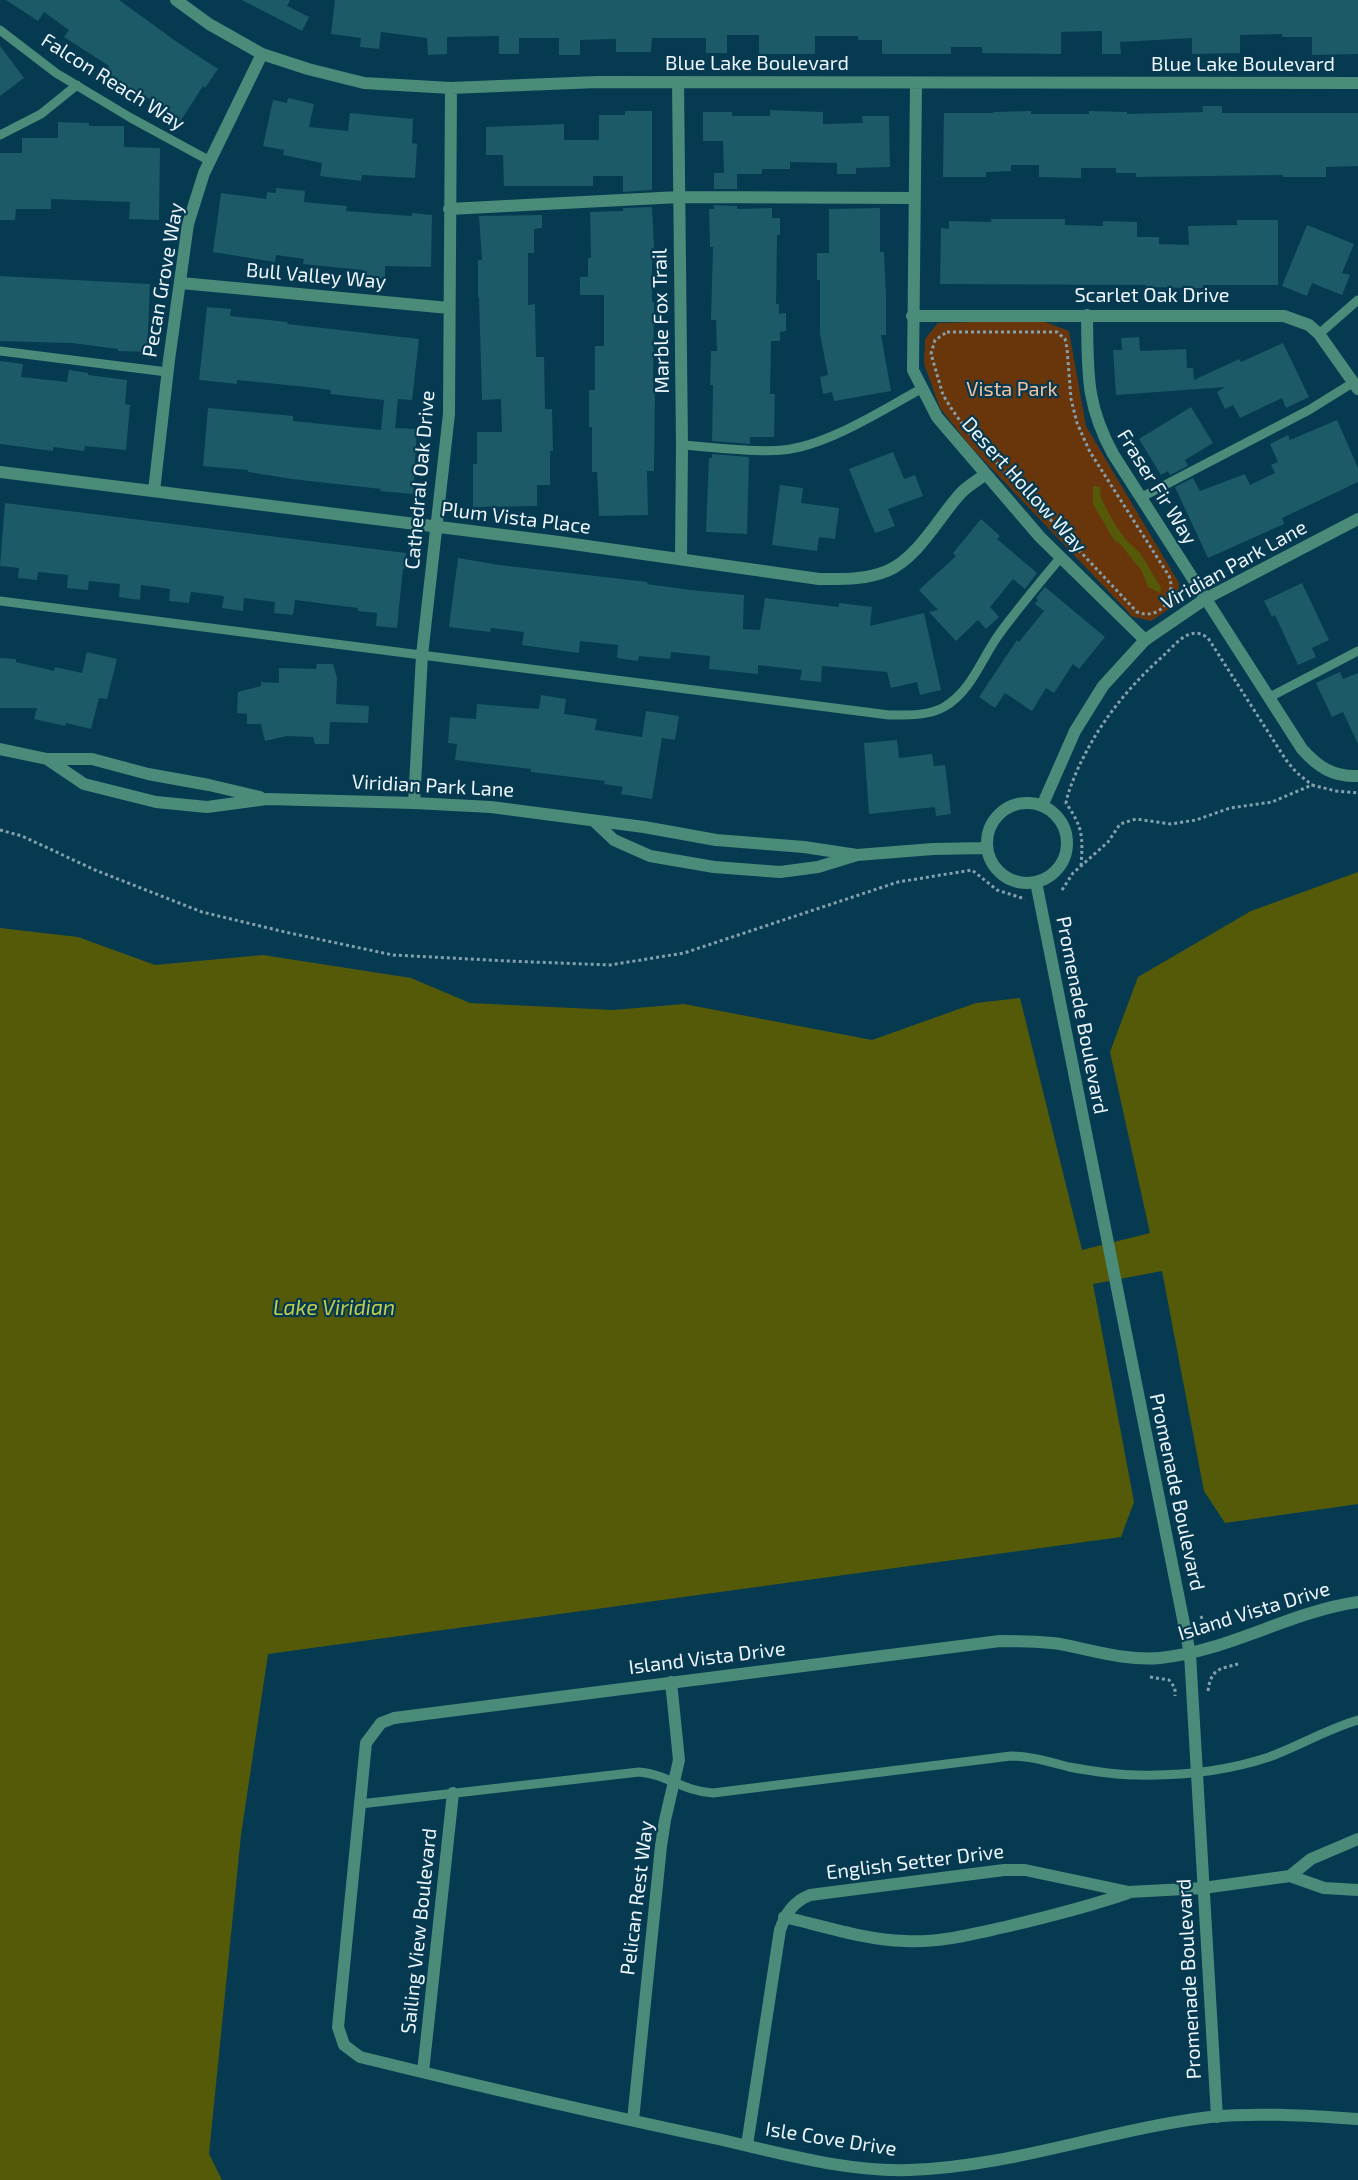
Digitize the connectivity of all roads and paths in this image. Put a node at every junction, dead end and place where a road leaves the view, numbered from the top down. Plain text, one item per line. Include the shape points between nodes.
1 (176, 0) edge
2 (0, 30) edge
3 (261, 54) junction
4 (678, 82) junction
5 (915, 83) junction
6 (1358, 83) edge
7 (77, 85) junction
8 (451, 88) junction
9 (0, 135) edge
10 (210, 161) junction
11 (679, 197) junction
12 (915, 198) junction
13 (449, 209) junction
14 (180, 283) junction
15 (1358, 300) edge
16 (449, 308) junction
17 (1087, 315) junction
18 (912, 316) junction
19 (947, 332) joint
20 (1319, 334) junction
21 (0, 351) edge
22 (167, 372) junction
23 (1356, 385) edge
24 (921, 389) junction
25 (682, 445) junction
26 (0, 472) edge
27 (986, 474) junction
28 (154, 491) junction
29 (1140, 498) junction
30 (1358, 519) edge
31 (436, 527) junction
32 (1061, 557) junction
33 (681, 559) junction
34 (1205, 599) junction
35 (0, 602) edge
36 (1144, 640) junction
37 (1358, 651) edge
38 (422, 655) junction
39 (1268, 698) junction
40 (0, 748) edge
41 (47, 759) junction
42 (1358, 776) edge
43 (1312, 785) junction
44 (1358, 793) edge
45 (267, 799) junction
46 (414, 803) junction
47 (1042, 806) junction
48 (595, 822) junction
49 (0, 830) edge
50 (986, 848) junction
51 (857, 855) junction
52 (1081, 866) junction
53 (1036, 882) junction
54 (1062, 890) dead end
55 (1025, 899) dead end
56 (1358, 1602) edge
57 (1201, 1616) dead end
58 (1221, 1634) dead end
59 (1190, 1654) junction
60 (1238, 1664) dead end
61 (1150, 1677) dead end
62 (671, 1682) junction
63 (1208, 1693) dead end
64 (1176, 1696) dead end
65 (1358, 1720) edge
66 (1197, 1773) junction
67 (674, 1783) junction
68 (453, 1793) junction
69 (360, 1804) junction
70 (1358, 1839) edge
71 (1290, 1876) junction
72 (1203, 1888) junction
73 (1358, 1890) edge
74 (1129, 1892) junction
75 (784, 1917) junction
76 (344, 2045) joint
77 (423, 2072) junction
78 (1217, 2117) junction
79 (1358, 2119) edge
80 (633, 2120) junction
81 (747, 2145) junction

1 - 3 street, Blue Lake Boulevard
2 - 7 lane, Falcon Reach Way
3 - 8 street, Blue Lake Boulevard via 364,83
3 - 10 street, Pecan Grove Way
4 - 5 street, Blue Lake Boulevard
4 - 8 street, Blue Lake Boulevard
4 - 11 street, Marble Fox Trail
5 - 6 street, Blue Lake Boulevard
5 - 12 street, Desert Hollow Way
7 - 9 lane via 41,114
7 - 10 lane, Falcon Reach Way
8 - 13 street, Cathedral Oak Drive
10 - 14 street, Pecan Grove Way via 188,224
11 - 12 street
11 - 13 street
11 - 25 street, Marble Fox Trail
12 - 18 street, Desert Hollow Way
13 - 16 street, Cathedral Oak Drive
14 - 16 street, Bull Valley Way
14 - 22 street, Pecan Grove Way
15 - 20 lane
16 - 31 street, Cathedral Oak Drive via 449,414
17 - 18 street, Scarlet Oak Drive
17 - 20 street, Scarlet Oak Drive via 1284,316 1309,325
17 - 29 street, Fraser Fir Way via 1088,377 1094,412 1101,434
18 - 24 street, Desert Hollow Way via 913,370
19 - 19 path via 935,340 932,354 942,395 958,419 1137,612 1148,614 1160,609 1170,598 1173,585 1090,452 1077,423 1065,339 1057,332
20 - 23 street, Scarlet Oak Drive
21 - 22 lane
22 - 28 street, Pecan Grove Way
23 - 29 lane
24 - 25 lane via 816,442 783,450
24 - 27 street, Desert Hollow Way via 937,417
25 - 33 street, Marble Fox Trail
26 - 28 street, Plum Vista Place
27 - 32 street, Desert Hollow Way
27 - 33 street, Plum Vista Place via 961,492 906,558 890,570 876,574 854,579 819,579
28 - 31 street, Plum Vista Place
29 - 34 street, Fraser Fir Way
30 - 34 street, Viridian Park Lane
31 - 33 street, Plum Vista Place
31 - 38 street, Cathedral Oak Drive
32 - 36 street, Desert Hollow Way
32 - 38 lane via 998,636 975,676 959,694 944,708 920,714 889,716
34 - 36 street, Viridian Park Lane
34 - 39 street, Fraser Fir Way
35 - 38 lane
36 - 47 street, Viridian Park Lane via 1103,686 1075,731
37 - 39 lane
38 - 46 street, Cathedral Oak Drive
39 - 42 street, Fraser Fir Way via 1302,749 1320,767
40 - 41 street, Viridian Park Lane
41 - 45 street, Viridian Park Lane via 92,759
41 - 45 street, Viridian Park Lane via 84,784 156,801 207,807
43 - 44 path
43 - 52 path via 1272,802 1230,808 1196,820 1171,824 1136,819 1120,824 1108,842
43 - 52 path via 1286,760 1208,638 1189,633 1115,705 1086,751 1066,803 1080,827
45 - 46 street, Viridian Park Lane
46 - 48 street, Viridian Park Lane via 491,807
47 - 50 street via 1022,803 1002,811 989,827
47 - 53 street via 1060,820 1067,841 1066,852 1055,872
48 - 51 street, Viridian Park Lane
48 - 51 street, Viridian Park Lane via 614,840 650,856 714,867 780,872 818,867
49 - 55 path via 202,912 393,955 610,964 684,953 898,882 972,870 997,890
50 - 51 street, Viridian Park Lane
50 - 53 street via 989,859 1003,876 1024,884
52 - 54 path
53 - 59 street, Promenade Boulevard
56 - 59 street, Island Vista Drive via 1291,1618
57 - 58 path via 1209,1629
59 - 62 street, Island Vista Drive via 1132,1657 1027,1640 1000,1641
59 - 66 street, Promenade Boulevard
60 - 63 path via 1214,1673
61 - 64 path via 1169,1680
62 - 67 street, Pelican Rest Way via 679,1744
62 - 69 street, Island Vista Drive via 394,1718 381,1724 366,1743
65 - 66 lane via 1268,1757
66 - 67 lane via 1114,1774 1021,1756 713,1794
66 - 72 street, Promenade Boulevard
67 - 68 lane via 659,1774 639,1772
67 - 80 street, Pelican Rest Way via 661,1846
68 - 69 lane
68 - 77 street, Sailing View Boulevard
69 - 76 street, Island Vista Drive via 338,2027
70 - 71 street via 1311,1859
71 - 72 street, English Setter Drive
71 - 73 street via 1323,1888
72 - 74 street, English Setter Drive
72 - 78 street, Promenade Boulevard
74 - 75 street, English Setter Drive via 1062,1913 942,1940 875,1939
74 - 75 street, English Setter Drive via 1025,1870 1004,1870 810,1895 799,1900
75 - 81 street via 776,1946
76 - 77 street, Isle Cove Drive via 360,2057
77 - 80 street, Isle Cove Drive
78 - 79 street, Isle Cove Drive
78 - 81 street, Isle Cove Drive via 1090,2139 1038,2153 907,2170 819,2161
80 - 81 street, Isle Cove Drive

